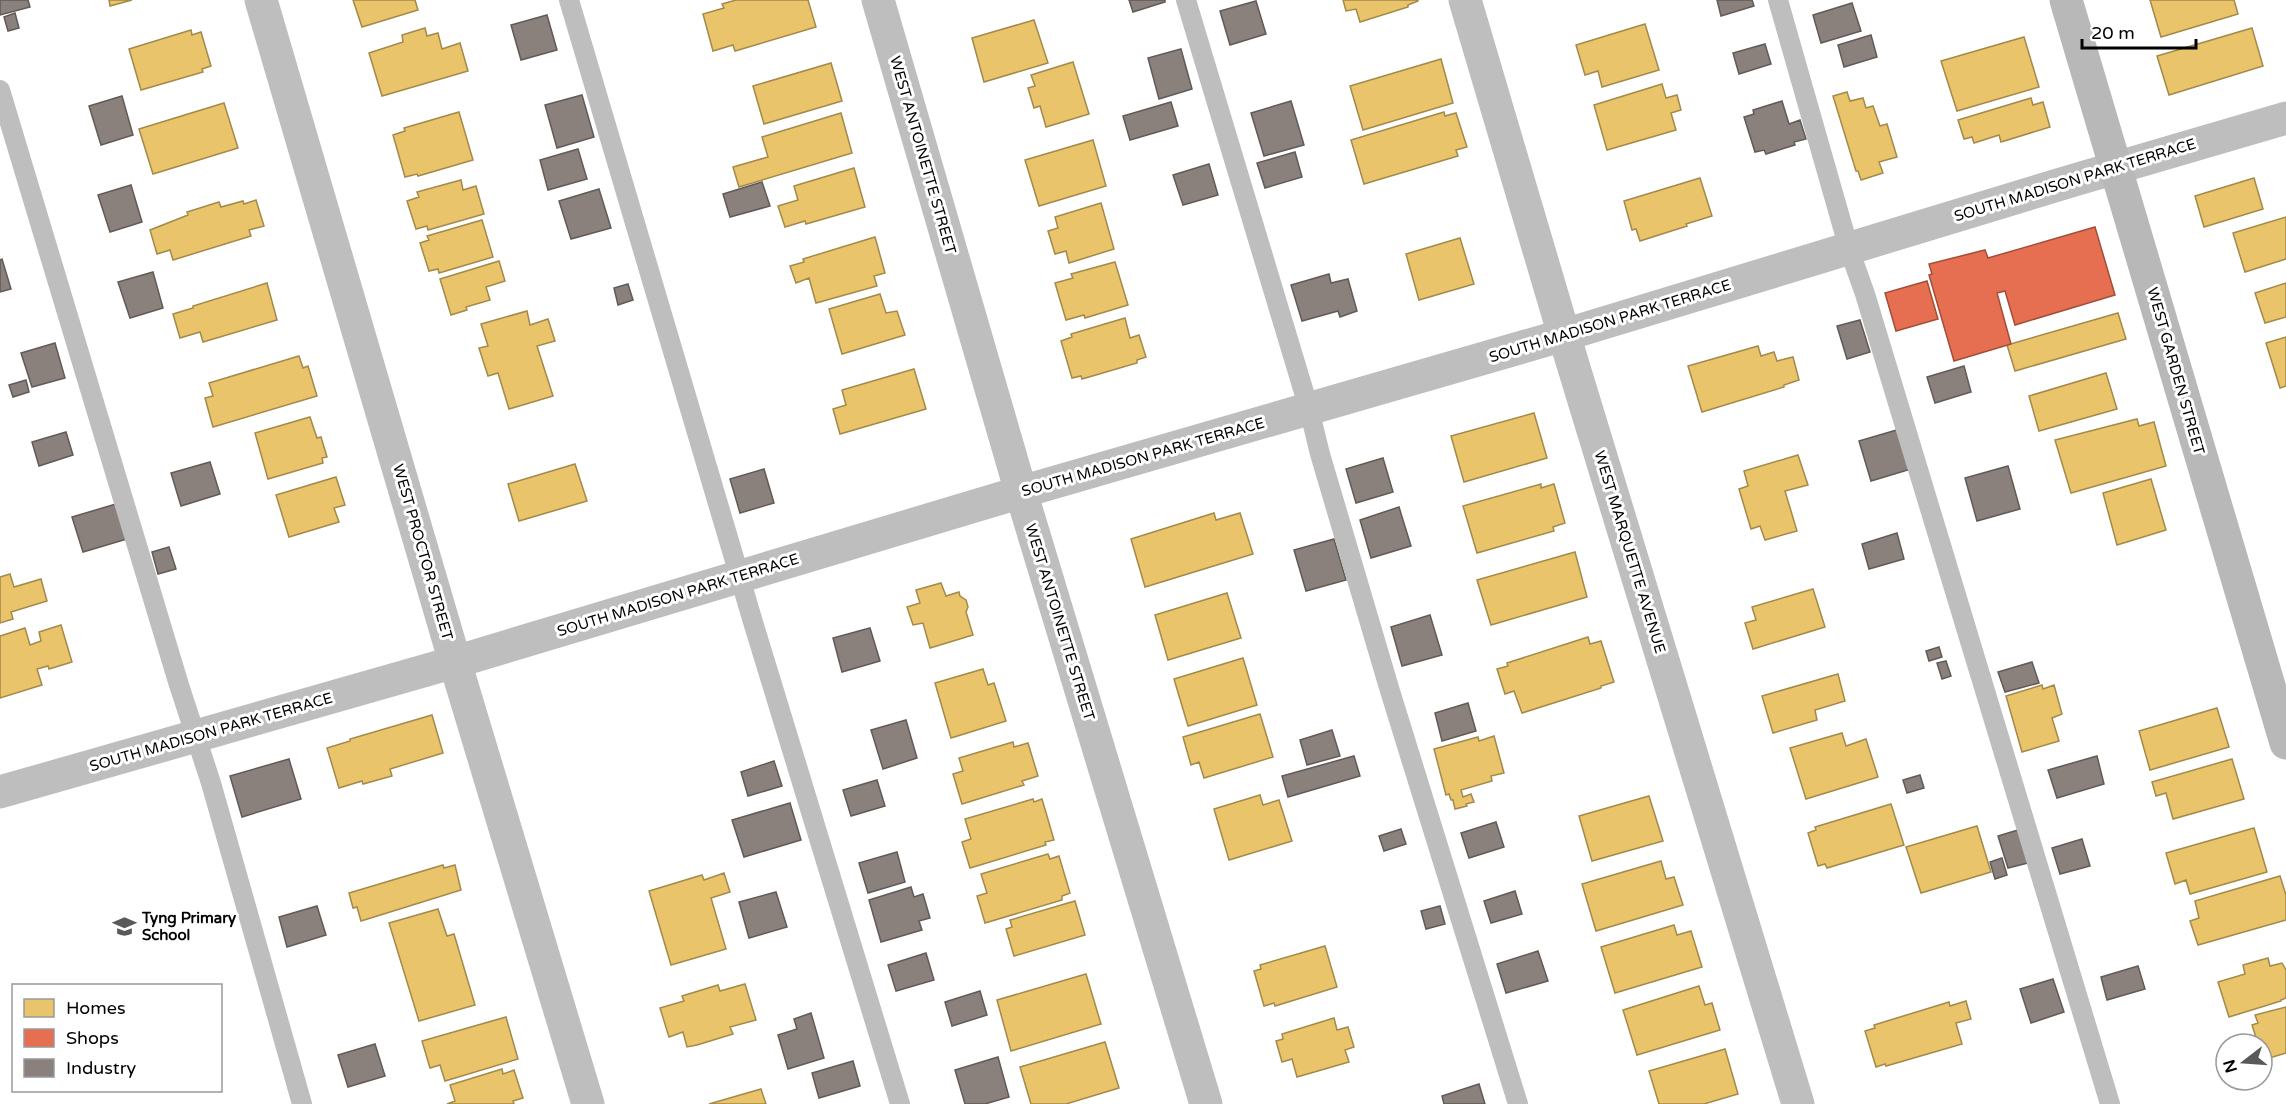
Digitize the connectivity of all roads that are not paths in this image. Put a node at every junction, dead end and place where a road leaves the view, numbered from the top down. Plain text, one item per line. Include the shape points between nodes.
1 (261, 0) edge
2 (569, 0) edge
3 (878, 0) edge
4 (1186, 0) edge
5 (1465, 0) edge
6 (1778, 0) edge
7 (2066, 0) edge
8 (0, 90) edge
9 (2286, 118) edge
10 (2115, 168) junction
11 (1849, 249) junction
12 (1564, 335) junction
13 (1309, 409) junction
14 (1021, 492) junction
15 (741, 576) junction
16 (455, 662) junction
17 (195, 736) junction
18 (2286, 743) edge
19 (0, 792) edge
20 (302, 1104) edge
21 (588, 1104) edge
22 (900, 1104) edge
23 (1206, 1104) edge
24 (1518, 1104) edge
25 (1798, 1104) edge
26 (2110, 1104) edge

1 - 16 street, WEST PROCTOR STREET
2 - 15 lane
3 - 14 street, WEST ANTOINETTE STREET
4 - 13 lane
5 - 12 street, WEST MARQUETTE AVENUE
6 - 11 lane
7 - 10 main road, WEST GARDEN STREET
8 - 17 lane
9 - 10 street, SOUTH MADISON PARK TERRACE
10 - 11 street, SOUTH MADISON PARK TERRACE
10 - 18 main road, WEST GARDEN STREET
11 - 12 street, SOUTH MADISON PARK TERRACE
11 - 26 lane
12 - 13 street, SOUTH MADISON PARK TERRACE
12 - 25 street, WEST MARQUETTE AVENUE
13 - 14 street, SOUTH MADISON PARK TERRACE
13 - 24 lane via 1390,691
14 - 15 street, SOUTH MADISON PARK TERRACE
14 - 23 street, WEST ANTOINETTE STREET
15 - 16 street, SOUTH MADISON PARK TERRACE
15 - 22 lane
16 - 17 street, SOUTH MADISON PARK TERRACE
16 - 21 street, WEST PROCTOR STREET
17 - 19 street, SOUTH MADISON PARK TERRACE
17 - 20 lane

